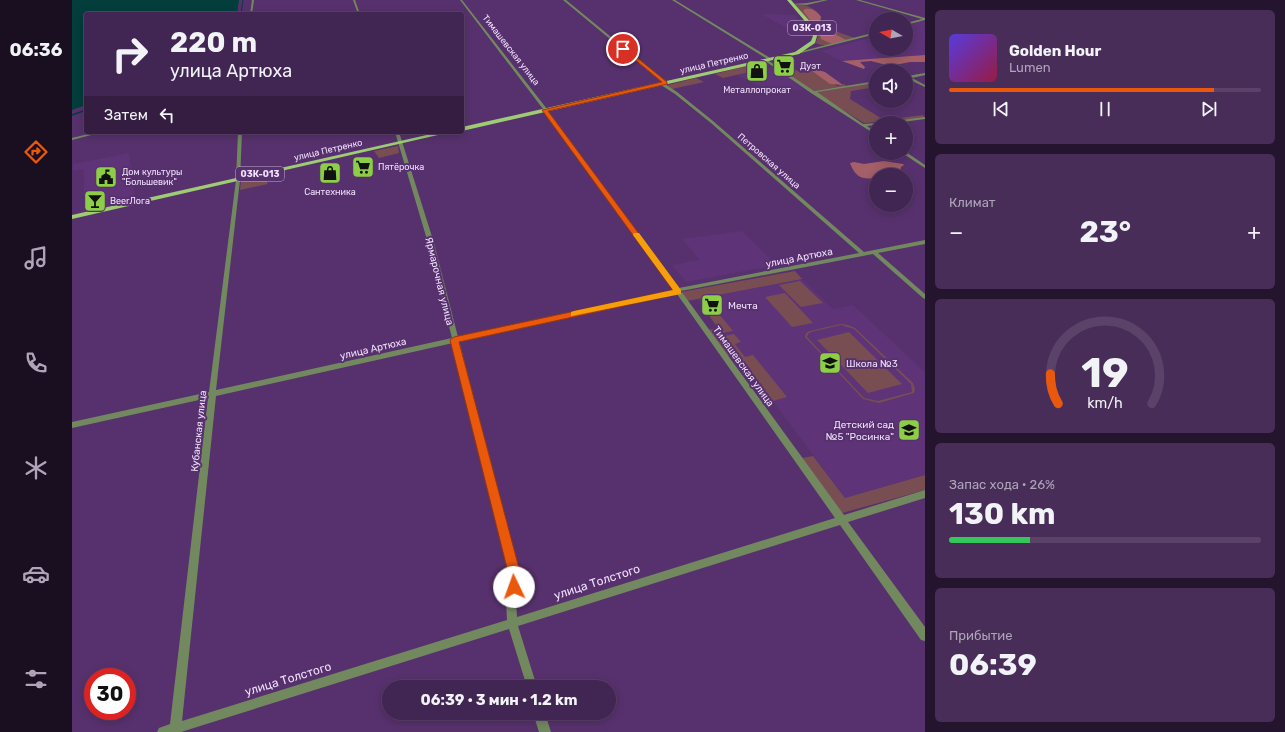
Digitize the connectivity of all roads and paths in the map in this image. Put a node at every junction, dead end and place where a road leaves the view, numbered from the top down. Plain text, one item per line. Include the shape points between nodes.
1 (253, 0) edge
2 (354, 0) edge
3 (461, 0) edge
4 (564, 0) edge
5 (673, 0) edge
6 (827, 0) edge
7 (857, 0) edge
8 (791, 2) edge
9 (251, 12) edge
10 (358, 12) edge
11 (925, 19) edge
12 (913, 22) edge
13 (869, 35) edge
14 (809, 46) junction
15 (824, 48) junction
16 (797, 53) junction
17 (768, 60) junction
18 (925, 74) edge
19 (913, 76) edge
20 (913, 80) edge
21 (664, 83) junction
22 (869, 83) edge
23 (925, 86) edge
24 (812, 92) junction
25 (545, 110) junction
26 (925, 118) edge
27 (913, 120) edge
28 (869, 125) edge
29 (863, 126) junction
30 (464, 129) edge
31 (869, 130) edge
32 (93, 134) edge
33 (240, 134) edge
34 (399, 134) edge
35 (439, 134) edge
36 (72, 139) edge
37 (401, 142) junction
38 (913, 159) edge
39 (925, 167) edge
40 (238, 180) junction
41 (72, 217) edge
42 (925, 242) edge
43 (874, 252) junction
44 (863, 254) junction
45 (678, 291) junction
46 (925, 297) edge
47 (454, 340) junction
48 (212, 395) junction
49 (72, 425) edge
50 (925, 494) edge
51 (842, 518) junction
52 (512, 623) junction
53 (925, 636) edge
54 (530, 680) edge
55 (542, 720) edge
56 (175, 730) edge
57 (163, 732) edge
58 (545, 732) edge

1 - 9 street
2 - 10 street
3 - 25 street, Тимашевская улица
4 - 21 street, Петровская улица
5 - 17 street
6 - 8 street via 809,4
7 - 11 street
8 - 14 main road, 03К-013 via 814,33 814,40
11 - 12 street
13 - 15 street, улица Петренко
14 - 15 street
14 - 16 main road, 03К-013
15 - 16 street, улица Петренко
16 - 17 main road, улица Петренко / 03К-013
17 - 21 main road, улица Петренко / 03К-013
17 - 24 street
18 - 19 street
20 - 23 street
21 - 25 main road, улица Петренко / 03К-013
21 - 44 street, Петровская улица
22 - 24 street
24 - 29 street
25 - 30 main road, улица Петренко / 03К-013
25 - 45 street, Тимашевская улица
26 - 27 street
28 - 29 street
29 - 31 street
32 - 36 street
33 - 40 street, Кубанская улица
34 - 37 street, Ярмарочная улица
35 - 37 main road, улица Петренко / 03К-013
37 - 40 main road, улица Петренко / 03К-013
37 - 47 street, Ярмарочная улица via 431,243
38 - 39 street
40 - 41 main road, улица Петренко / 03К-013
40 - 48 street, Кубанская улица
42 - 43 street, улица Артюха
43 - 44 street, улица Артюха
43 - 46 street
44 - 45 street, улица Артюха
45 - 47 street, улица Артюха
45 - 51 street, Тимашевская улица
47 - 48 street, улица Артюха
47 - 52 street, Ярмарочная улица via 514,572
48 - 49 street, улица Артюха
48 - 56 street, Кубанская улица
50 - 51 street, улица Толстого
51 - 52 street, улица Толстого
51 - 53 street, Тимашевская улица
52 - 54 street, Ярмарочная улица
52 - 56 street, улица Толстого
55 - 58 street
56 - 57 street, улица Толстого

